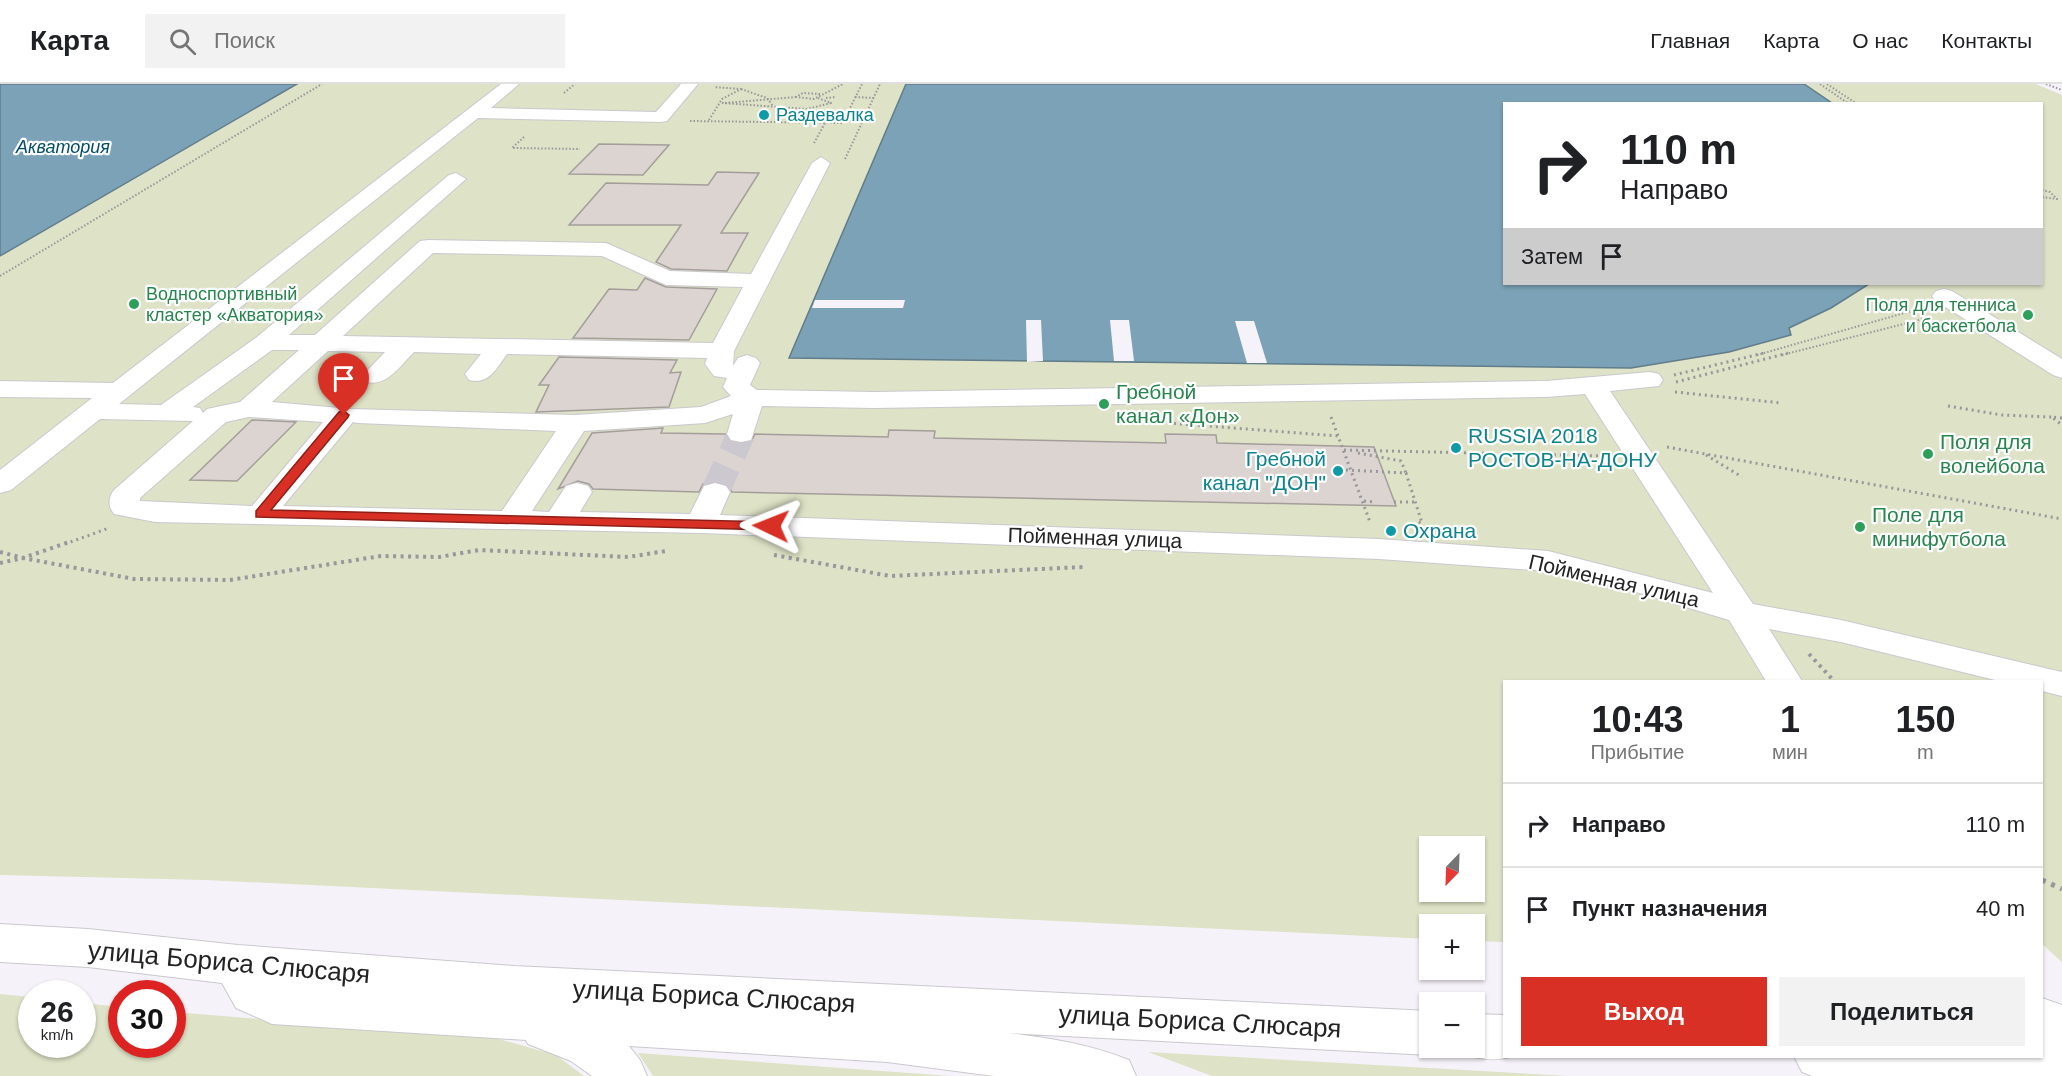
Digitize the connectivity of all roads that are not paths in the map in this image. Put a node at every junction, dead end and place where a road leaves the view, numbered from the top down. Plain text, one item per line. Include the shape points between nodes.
1 (511, 84) edge
2 (690, 84) edge
3 (474, 113) junction
4 (821, 163) dead end
5 (456, 179) dead end
6 (758, 281) junction
7 (1951, 301) road end
8 (266, 342) junction
9 (323, 343) junction
10 (407, 345) junction
11 (500, 347) junction
12 (556, 348) junction
13 (611, 350) junction
14 (721, 351) junction
15 (747, 363) dead end
16 (2062, 370) edge
17 (537, 372) dead end
18 (596, 372) dead end
19 (478, 374) dead end
20 (375, 376) dead end
21 (1593, 385) junction
22 (1662, 385) road end
23 (0, 389) edge
24 (122, 391) junction
25 (743, 392) junction
26 (249, 409) junction
27 (96, 411) junction
28 (167, 413) junction
29 (217, 415) junction
30 (357, 415) dead end
31 (575, 423) junction
32 (741, 434) tunnel mouth
33 (0, 484) edge
34 (577, 492) dead end
35 (715, 492) tunnel mouth
36 (261, 514) junction
37 (511, 520) junction
38 (559, 521) junction
39 (701, 524) junction
40 (1739, 612) junction
41 (1783, 680) edge
42 (2062, 684) edge
43 (0, 943) edge
44 (238, 965) junction
45 (511, 1018) junction
46 (2043, 1019) edge
47 (2062, 1028) edge
48 (1419, 1032) edge
49 (1485, 1037) edge
50 (1503, 1038) edge
51 (1873, 1058) edge
52 (2062, 1063) edge
53 (622, 1076) edge
54 (1111, 1076) edge

1 - 3 street
2 - 3 street via 661,117
3 - 24 street
4 - 6 street
5 - 8 street
6 - 9 street via 666,278 606,250 428,246
6 - 14 street
7 - 16 street
8 - 9 street
8 - 28 street
9 - 10 street
9 - 26 street
10 - 11 street
10 - 20 street
11 - 12 street
11 - 19 street
12 - 13 street
12 - 17 street
13 - 14 street
13 - 18 street
14 - 25 street via 718,364
15 - 25 street
21 - 22 street
21 - 25 street via 1546,389 874,400
21 - 40 street
23 - 24 street
24 - 27 street
25 - 31 street via 705,415
25 - 32 street
26 - 29 street
26 - 36 street via 344,415
27 - 28 street
27 - 33 street
28 - 29 street
29 - 36 street, Пойменная улица via 126,496 125,508 155,513
30 - 31 street
31 - 37 street
34 - 38 street
35 - 39 street
36 - 37 street, Пойменная улица
37 - 38 street, Пойменная улица
38 - 39 street, Пойменная улица
39 - 40 street, Пойменная улица via 1095,537 1376,530 1548,561 1646,584
40 - 41 street
40 - 42 street, Пойменная улица via 1840,631
43 - 44 street, улица Бориса Слюсаря via 88,948
44 - 45 street via 246,987 255,997 272,1003
44 - 48 street, улица Бориса Слюсаря via 514,986
45 - 53 street via 579,1040 614,1062
45 - 54 street via 887,1040 1062,1062
46 - 47 street
49 - 50 street
51 - 52 street

